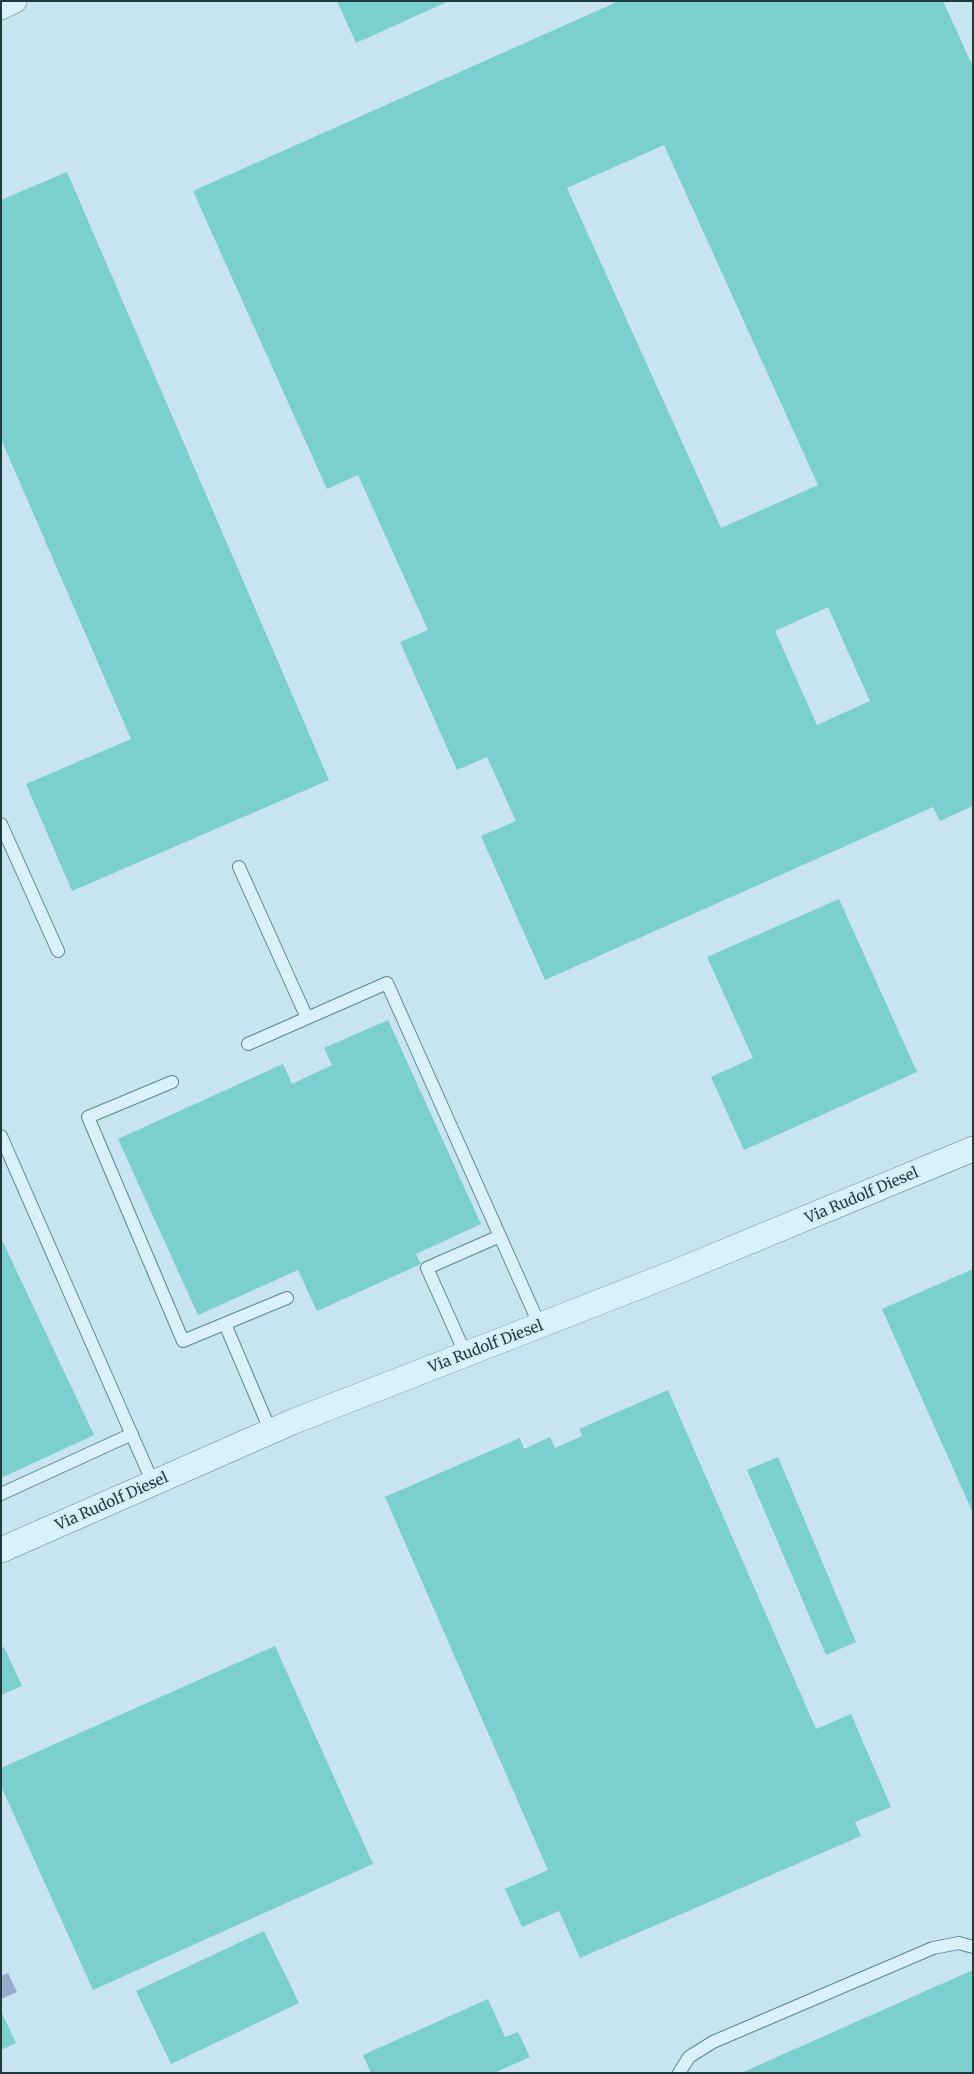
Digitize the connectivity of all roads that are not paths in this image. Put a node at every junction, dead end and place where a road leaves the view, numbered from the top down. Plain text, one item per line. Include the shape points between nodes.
1 (14, 1) edge
2 (1, 7) edge
3 (1, 824) edge
4 (239, 867) dead end
5 (58, 951) dead end
6 (308, 1018) junction
7 (248, 1044) dead end
8 (172, 1082) dead end
9 (1, 1136) edge
10 (973, 1149) edge
11 (500, 1236) junction
12 (287, 1298) dead end
13 (225, 1324) junction
14 (540, 1326) junction
15 (466, 1355) junction
16 (271, 1432) junction
17 (132, 1434) junction
18 (153, 1484) junction
19 (1, 1494) edge
20 (1, 1550) edge
21 (973, 1947) edge
22 (679, 2073) edge

1 - 2 street
3 - 5 lane
4 - 6 lane
6 - 7 lane
6 - 11 lane via 387,983
8 - 13 lane via 88,1117 183,1341
9 - 17 lane
10 - 14 street, Via Rudolf Diesel
11 - 14 lane
11 - 15 lane via 427,1268
12 - 13 lane
13 - 16 lane
14 - 15 street, Via Rudolf Diesel
15 - 16 street, Via Rudolf Diesel
16 - 18 street, Via Rudolf Diesel
17 - 18 lane
17 - 19 lane
18 - 20 street, Via Rudolf Diesel
21 - 22 lane via 959,1943 933,1948 722,2038 700,2048 689,2057

